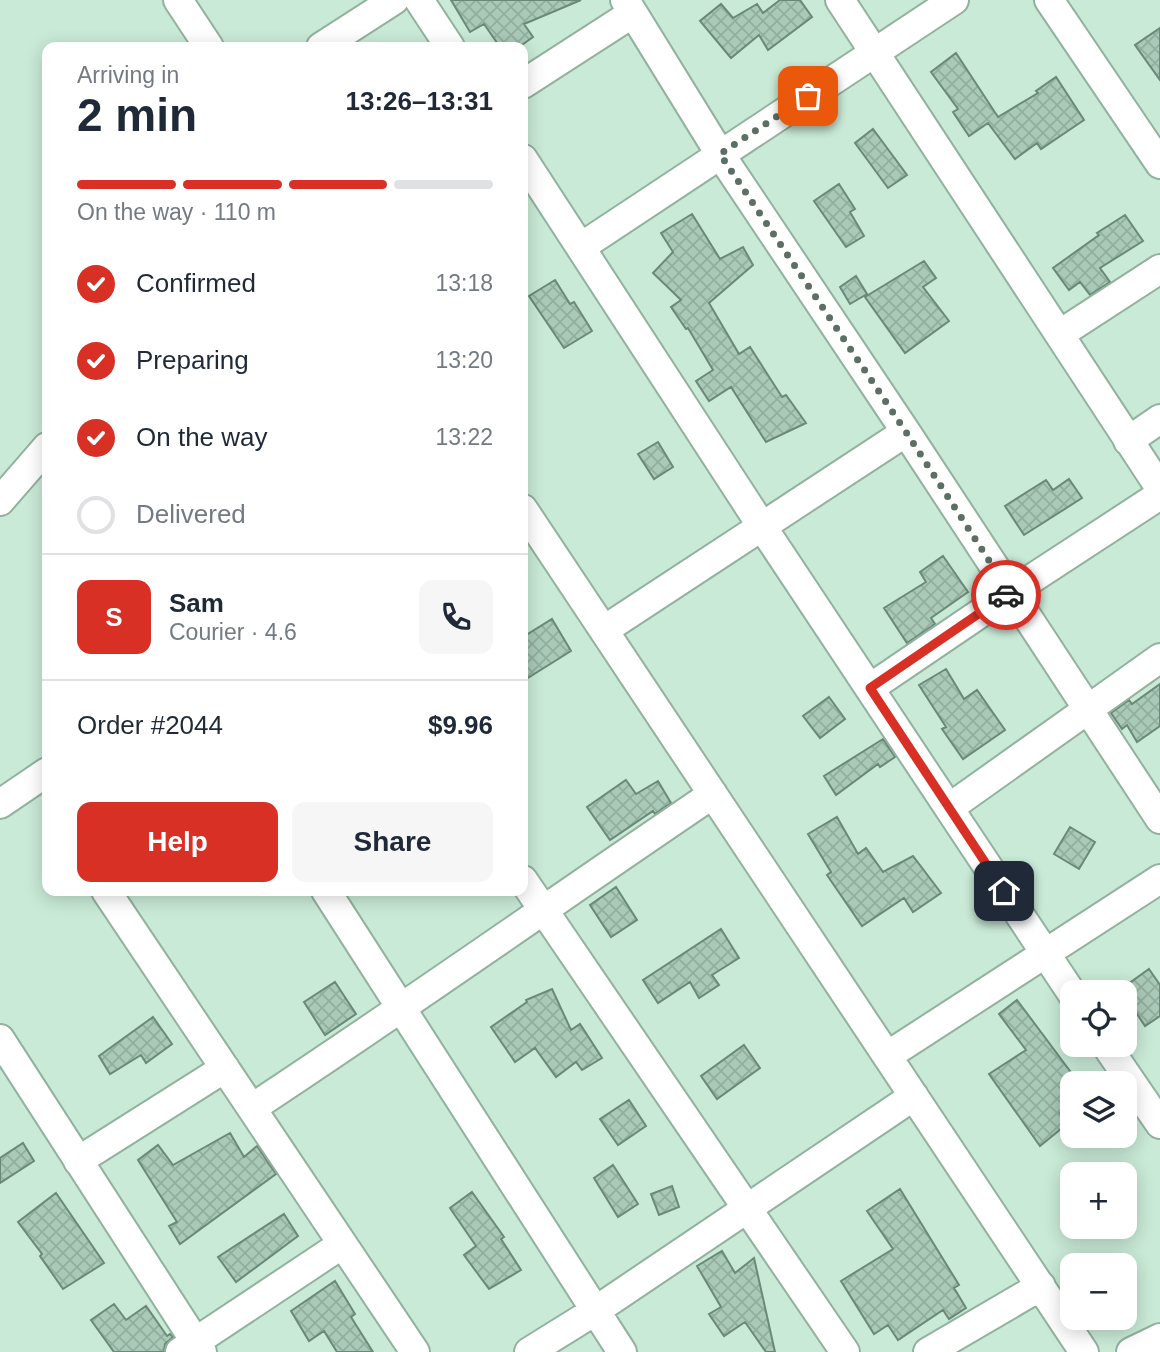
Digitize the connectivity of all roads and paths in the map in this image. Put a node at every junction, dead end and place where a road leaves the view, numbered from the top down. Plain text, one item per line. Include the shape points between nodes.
1 (178, 0) edge
2 (394, 0) edge
3 (419, 0) edge
4 (840, 0) edge
5 (954, 0) edge
6 (1049, 0) edge
7 (629, 6) edge
8 (206, 42) edge
9 (329, 42) edge
10 (447, 42) edge
11 (873, 53) junction
12 (528, 80) edge
13 (720, 154) junction
14 (1160, 164) edge
15 (528, 167) edge
16 (581, 247) junction
17 (1160, 269) edge
18 (1060, 334) junction
19 (1160, 419) edge
20 (906, 432) junction
21 (1128, 440) junction
22 (42, 455) edge
23 (1160, 488) edge
24 (1160, 495) edge
25 (0, 501) edge
26 (528, 516) edge
27 (763, 528) junction
28 (1010, 593) junction
29 (604, 630) junction
30 (1160, 658) edge
31 (870, 688) junction
32 (1087, 709) junction
33 (42, 785) edge
34 (713, 794) junction
35 (0, 804) edge
36 (949, 808) junction
37 (1160, 819) edge
38 (1160, 879) edge
39 (528, 887) edge
40 (109, 896) edge
41 (329, 896) edge
42 (543, 908) junction
43 (1045, 954) junction
44 (1063, 980) edge
45 (402, 1009) junction
46 (0, 1039) edge
47 (887, 1056) junction
48 (1114, 1057) edge
49 (225, 1068) junction
50 (914, 1096) junction
51 (252, 1108) junction
52 (1160, 1124) edge
53 (78, 1161) junction
54 (746, 1208) junction
55 (341, 1245) junction
56 (1041, 1286) junction
57 (595, 1311) junction
58 (1160, 1338) edge
59 (192, 1349) edge
60 (415, 1352) edge
61 (529, 1352) edge
62 (622, 1352) edge
63 (845, 1352) edge
64 (928, 1352) edge
65 (1084, 1352) edge
66 (1131, 1352) edge

1 - 8 street
2 - 9 street
3 - 10 street
4 - 11 street
5 - 11 street
6 - 14 street
7 - 12 street
7 - 13 street
11 - 13 street
11 - 18 street
13 - 16 street
13 - 20 street
15 - 16 street
16 - 27 street
17 - 18 street
18 - 21 street
19 - 21 street
20 - 27 street
20 - 28 street
21 - 23 street
22 - 25 street
24 - 28 street
26 - 29 street
27 - 29 street
27 - 31 street
28 - 31 street
28 - 32 street
29 - 34 street
30 - 32 street
31 - 36 street
32 - 36 street
32 - 37 street
33 - 35 street
34 - 42 street
34 - 47 street
36 - 43 street
38 - 43 street
39 - 42 street
40 - 49 street
41 - 45 street
42 - 45 street
42 - 54 street
43 - 44 street
43 - 47 street
45 - 51 street
45 - 57 street
46 - 53 street
47 - 50 street
48 - 52 street
49 - 51 street
49 - 53 street
50 - 54 street
50 - 56 street
51 - 55 street
53 - 59 street
54 - 57 street
54 - 63 street
55 - 59 street
55 - 60 street
56 - 64 street
56 - 65 street
57 - 61 street
57 - 62 street
58 - 66 street

